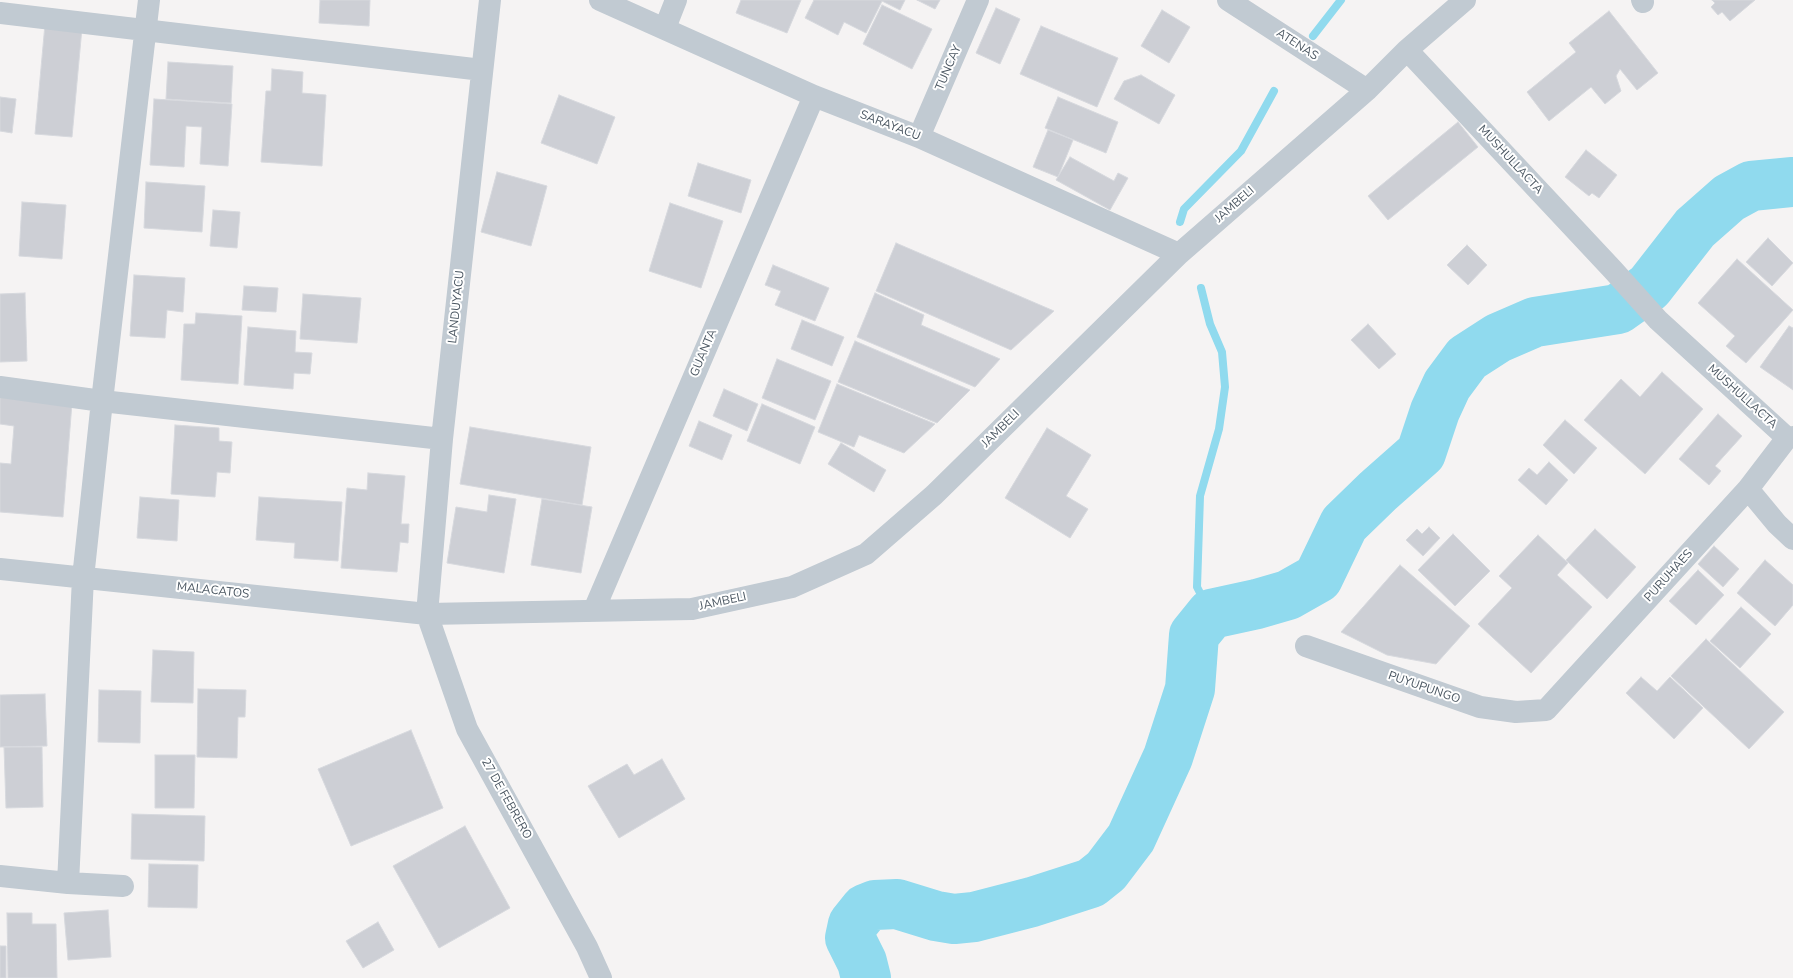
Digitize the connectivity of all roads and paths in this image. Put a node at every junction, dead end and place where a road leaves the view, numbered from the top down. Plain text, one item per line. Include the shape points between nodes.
1 (149, 0) edge
2 (490, 0) edge
3 (600, 0) edge
4 (676, 0) edge
5 (978, 0) edge
6 (1228, 0) edge
7 (1465, 0) edge
8 (0, 14) edge
9 (665, 28) junction
10 (145, 30) junction
11 (1407, 50) junction
12 (482, 70) junction
13 (1367, 90) junction
14 (814, 96) junction
15 (919, 137) junction
16 (1179, 254) junction
17 (0, 387) edge
18 (102, 400) junction
19 (1790, 437) edge
20 (442, 438) junction
21 (1748, 489) junction
22 (1793, 539) edge
23 (0, 569) edge
24 (84, 578) junction
25 (594, 610) junction
26 (427, 614) junction
27 (1306, 646) dead end
28 (1546, 710) joint
29 (0, 876) edge
30 (68, 883) junction
31 (123, 886) dead end
32 (601, 978) edge

1 - 10 street
2 - 12 street, LANDUYACU
3 - 9 street, SARAYACU
4 - 9 street
5 - 15 street, TUNCAY
6 - 13 street, ATENAS
7 - 11 street, JAMBELI
8 - 10 street
9 - 14 street, SARAYACU
10 - 12 street
10 - 18 street
11 - 13 street, JAMBELI
11 - 19 street, MUSHULLACTA via 1658,320
12 - 20 street, LANDUYACU
13 - 16 street, JAMBELI
14 - 15 street, SARAYACU
14 - 25 street, GUANTA
15 - 16 street, SARAYACU
16 - 25 street, JAMBELI via 934,495 866,554 792,587 692,608
17 - 18 street
18 - 20 street
18 - 24 street
19 - 21 street, PURUHAES
20 - 26 street, LANDUYACU
21 - 22 street
21 - 28 street, PURUHAES
23 - 24 street, MALACATOS
24 - 26 street, MALACATOS
24 - 30 street
25 - 26 street, JAMBELI
26 - 32 street, 27 DE FEBRERO via 467,729 587,947
27 - 28 street, PUYUPUNGO via 1480,707 1516,712
29 - 30 street
30 - 31 street

